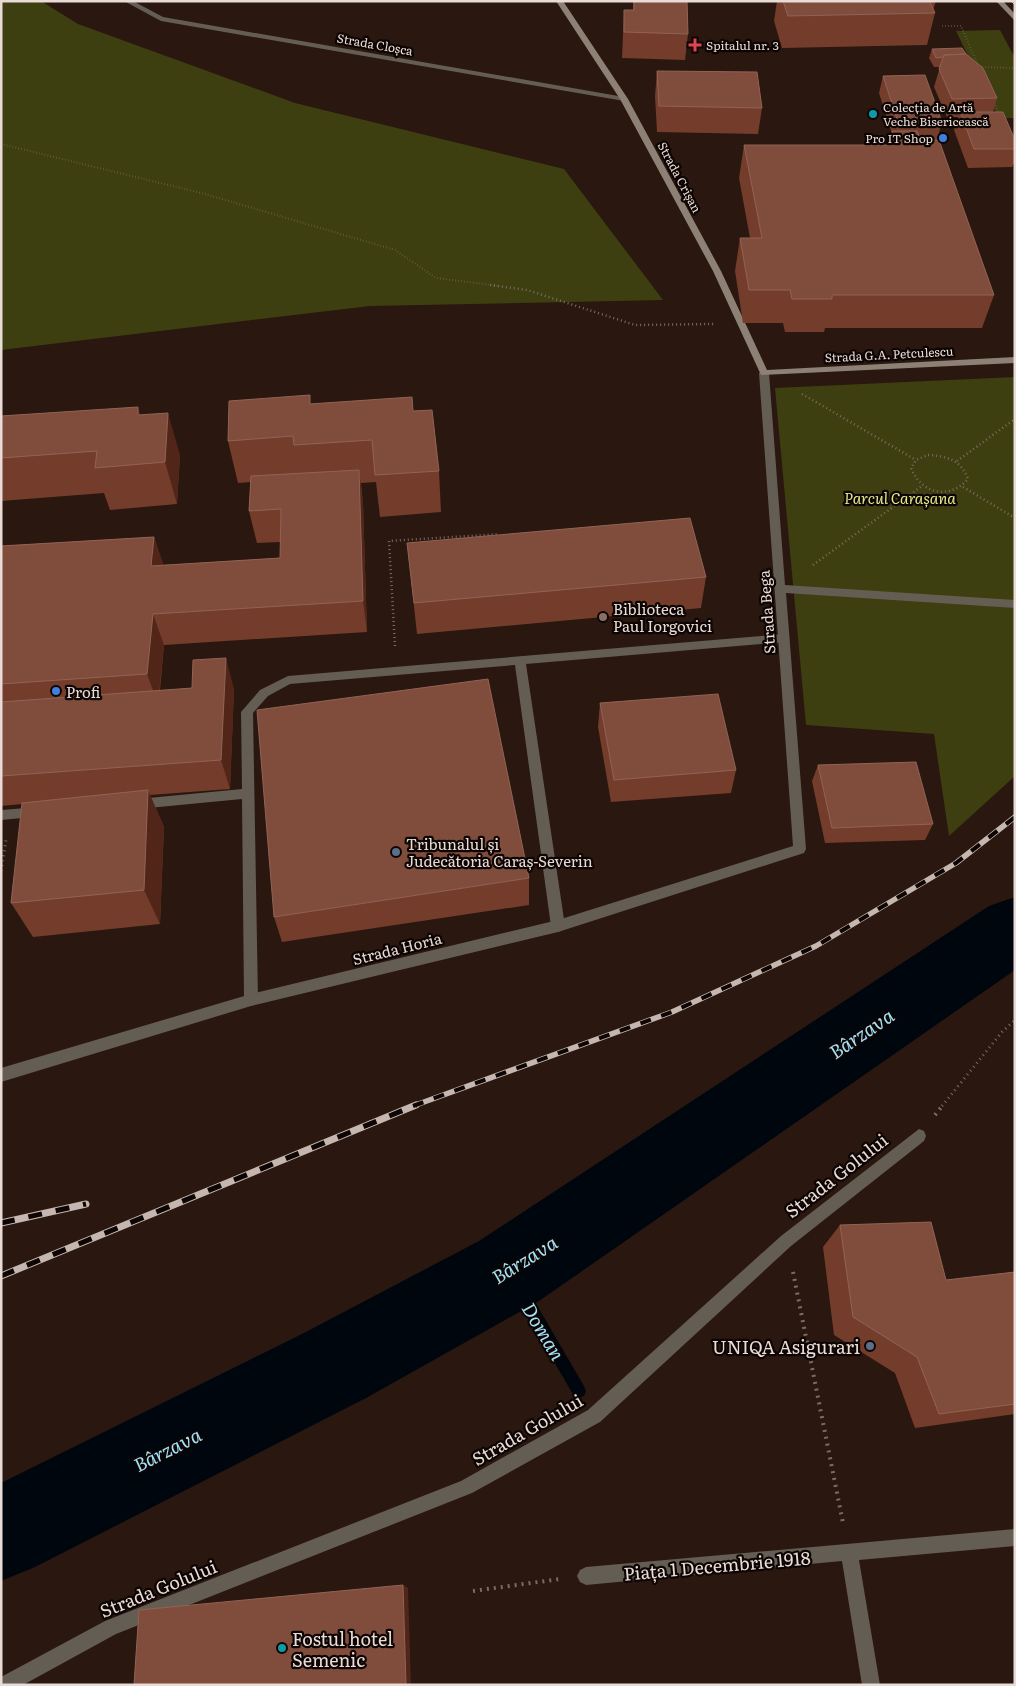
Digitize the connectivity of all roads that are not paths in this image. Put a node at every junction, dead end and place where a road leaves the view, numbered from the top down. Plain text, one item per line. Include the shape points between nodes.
1 (127, 1) edge
2 (559, 1) edge
3 (999, 1) edge
4 (1015, 19) edge
5 (624, 98) junction
6 (1015, 360) edge
7 (764, 373) junction
8 (780, 588) junction
9 (1015, 604) edge
10 (784, 638) junction
11 (520, 662) junction
12 (247, 794) junction
13 (129, 804) edge
14 (50, 811) edge
15 (1, 815) edge
16 (800, 849) joint
17 (558, 926) junction
18 (251, 1000) junction
19 (1, 1075) edge
20 (919, 1136) road end
21 (1015, 1537) edge
22 (849, 1553) junction
23 (586, 1576) road end
24 (4, 1685) edge
25 (871, 1685) edge

1 - 5 street, Strada Cloșca via 161,19
2 - 5 street, Strada Crișan
3 - 4 street
5 - 7 street, Strada Crișan via 717,271
6 - 7 street, Strada G.A. Petculescu
7 - 8 street, Strada Bega
8 - 9 street
8 - 10 street, Strada Bega
10 - 11 street
10 - 16 street, Strada Bega
11 - 12 street via 288,680 264,693 248,712
11 - 17 street
12 - 13 street
12 - 18 street
14 - 15 street
16 - 17 street, Strada Horia
17 - 18 street, Strada Horia
18 - 19 street, Strada Horia
20 - 24 street, Strada Golului via 786,1240 594,1416 466,1487 111,1627
21 - 22 street, Piața 1 Decembrie 1918
22 - 23 street, Piața 1 Decembrie 1918
22 - 25 street

